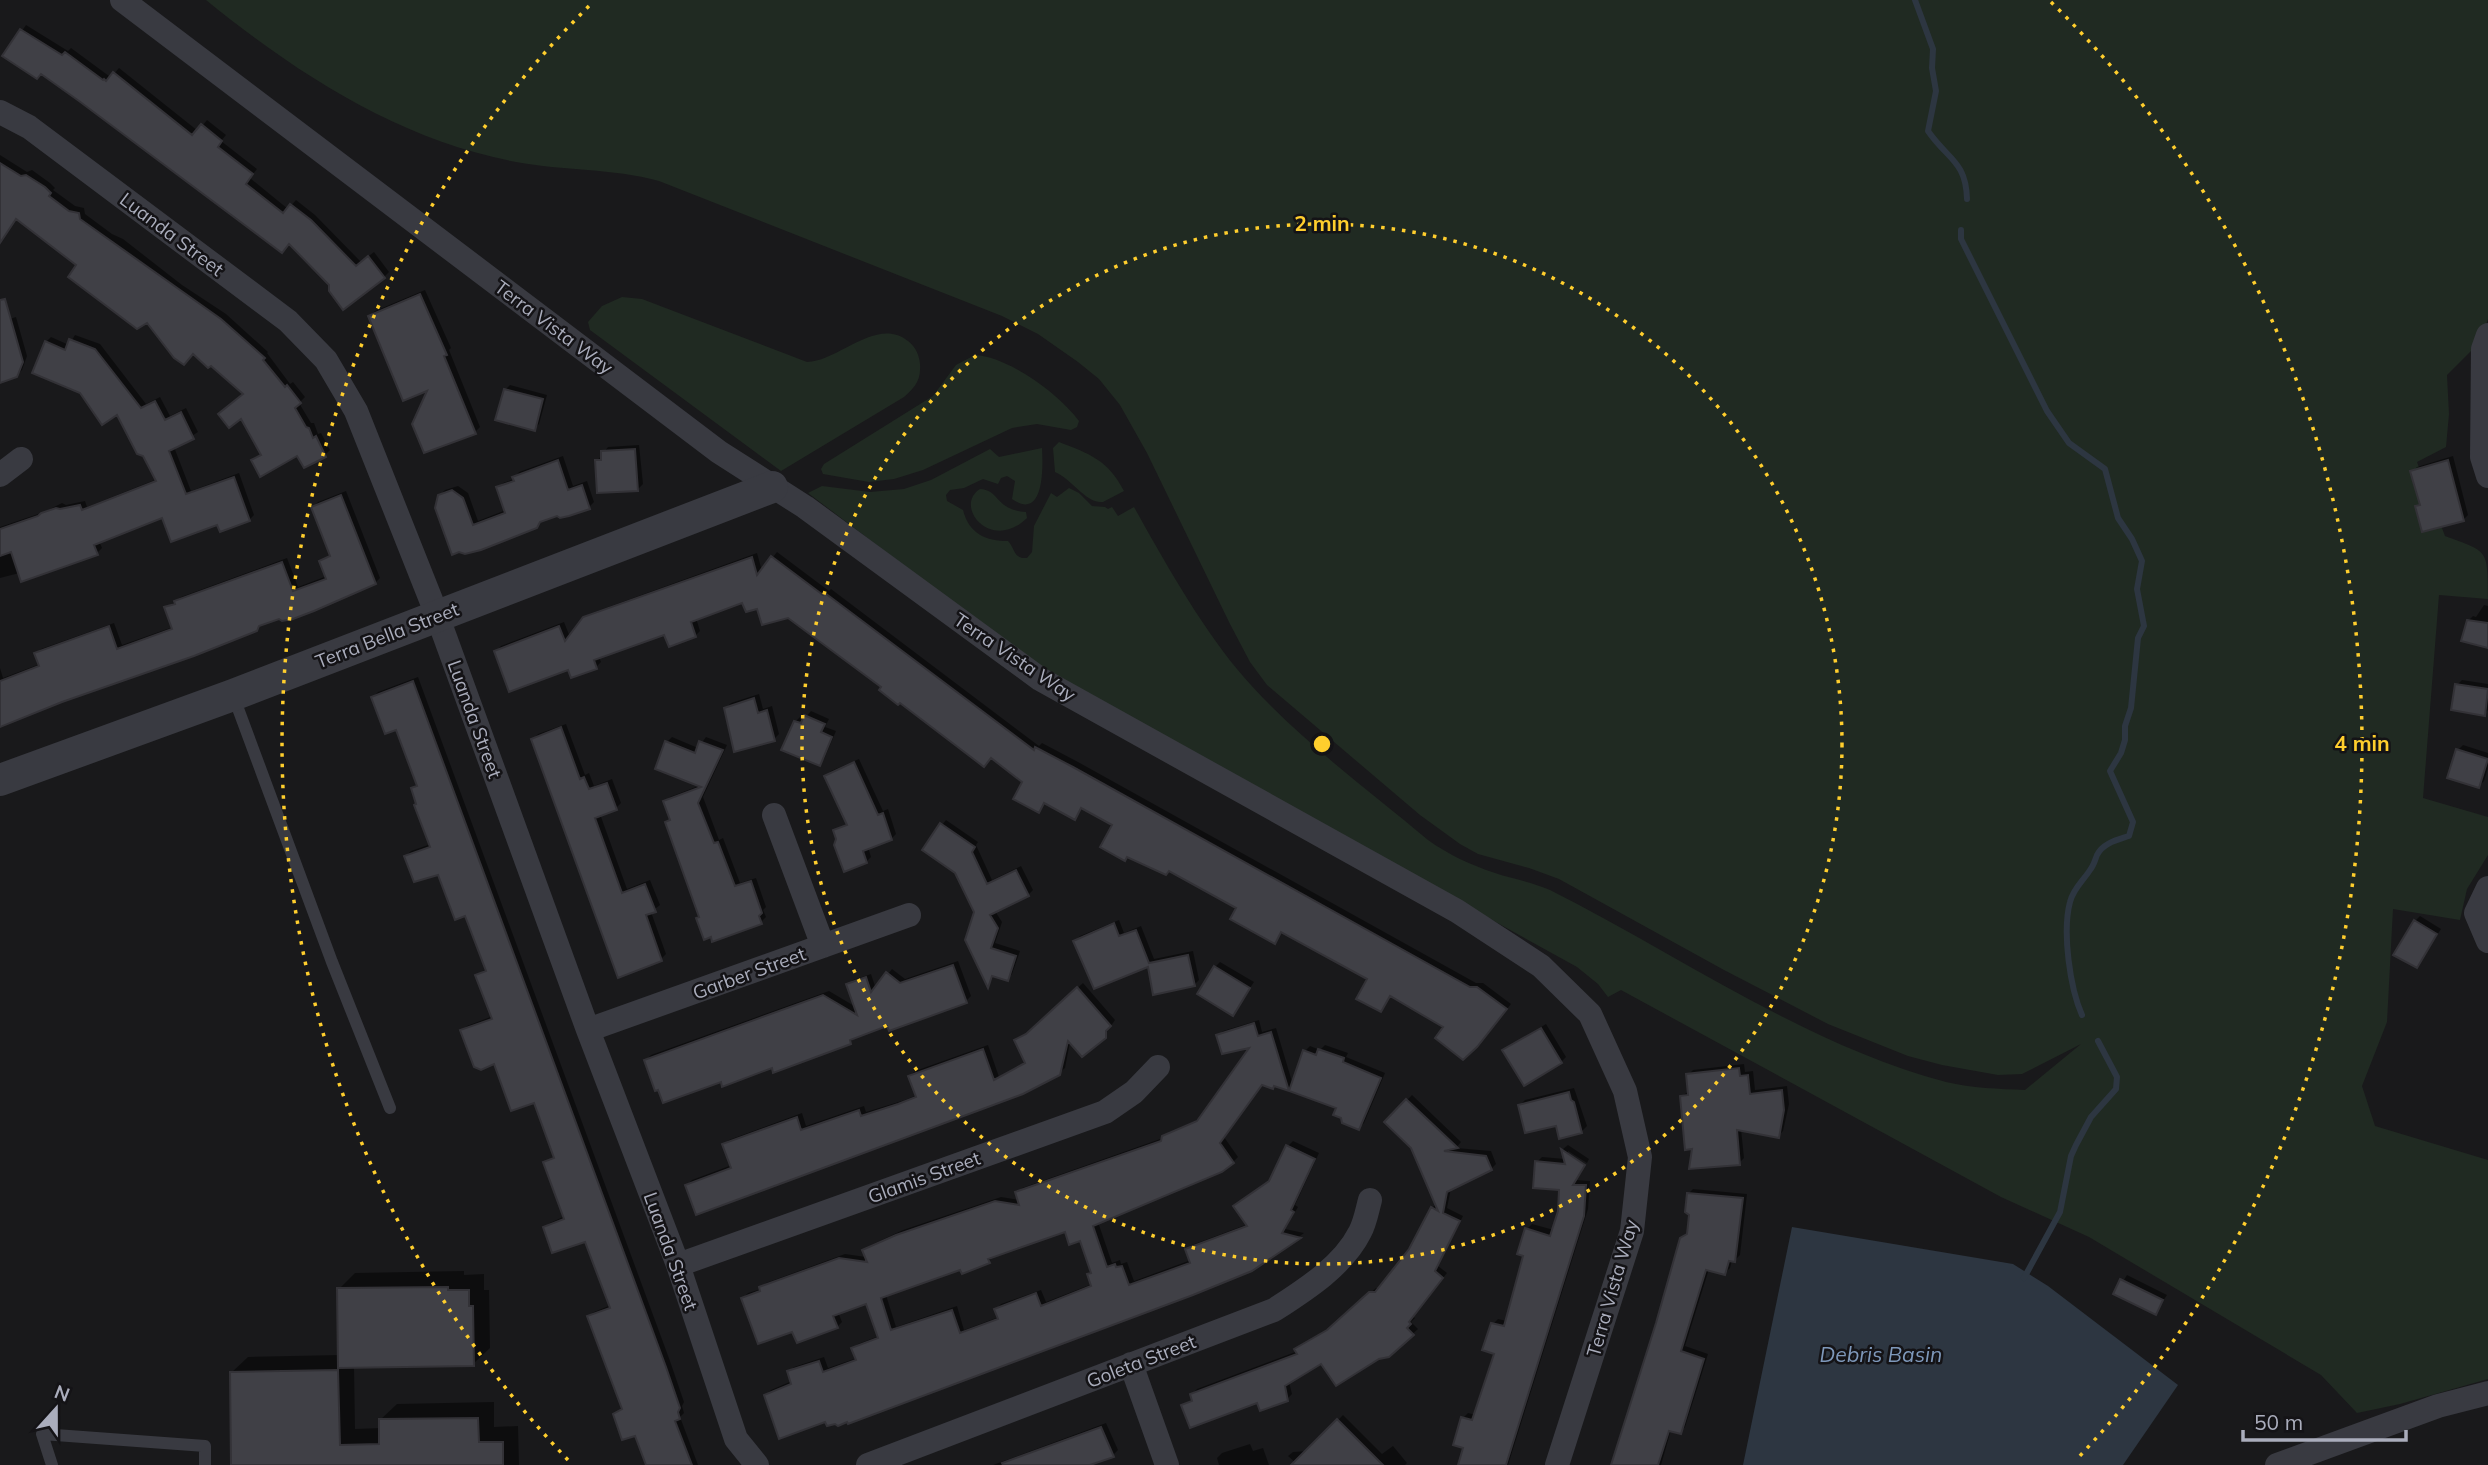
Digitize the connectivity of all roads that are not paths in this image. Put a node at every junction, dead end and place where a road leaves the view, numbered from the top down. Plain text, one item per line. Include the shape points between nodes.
1 (121, 0) edge
2 (0, 112) edge
3 (2488, 335) edge
4 (21, 459) dead end
5 (0, 475) edge
6 (2488, 476) edge
7 (772, 487) junction
8 (437, 615) junction
9 (233, 695) junction
10 (0, 780) edge
11 (774, 814) dead end
12 (2488, 888) edge
13 (909, 915) dead end
14 (2488, 941) edge
15 (822, 946) junction
16 (588, 1030) junction
17 (1158, 1067) dead end
18 (390, 1108) dead end
19 (1370, 1200) dead end
20 (678, 1265) junction
21 (1131, 1364) junction
22 (2488, 1393) edge
23 (52, 1465) edge
24 (205, 1465) edge
25 (757, 1465) edge
26 (868, 1465) edge
27 (1167, 1465) edge
28 (1557, 1465) edge
29 (2277, 1465) edge

1 - 7 street, Terra Vista Way via 719,452
2 - 8 street, Luanda Street via 29,127 288,321 326,360 356,411
3 - 6 street via 2483,349 2482,443
4 - 5 street
7 - 8 street, Terra Bella Street
7 - 28 street, Terra Vista Way via 1040,679 1457,911 1541,966 1590,1014 1625,1091 1640,1157 1632,1231
8 - 9 street, Terra Bella Street
8 - 16 street, Luanda Street
9 - 10 street, Terra Bella Street
9 - 18 lane
11 - 15 street
12 - 14 street via 2476,913
13 - 15 street, Garber Street
15 - 16 street, Garber Street
16 - 20 street, Luanda Street
17 - 20 street, Glamis Street via 1134,1092 1105,1112
19 - 21 street, Goleta Street via 1360,1232 1345,1254 1311,1286 1275,1310
20 - 25 street, Luanda Street via 736,1439
21 - 26 street, Goleta Street
21 - 27 street
22 - 29 street via 2438,1405
23 - 24 lane via 42,1434 205,1446

